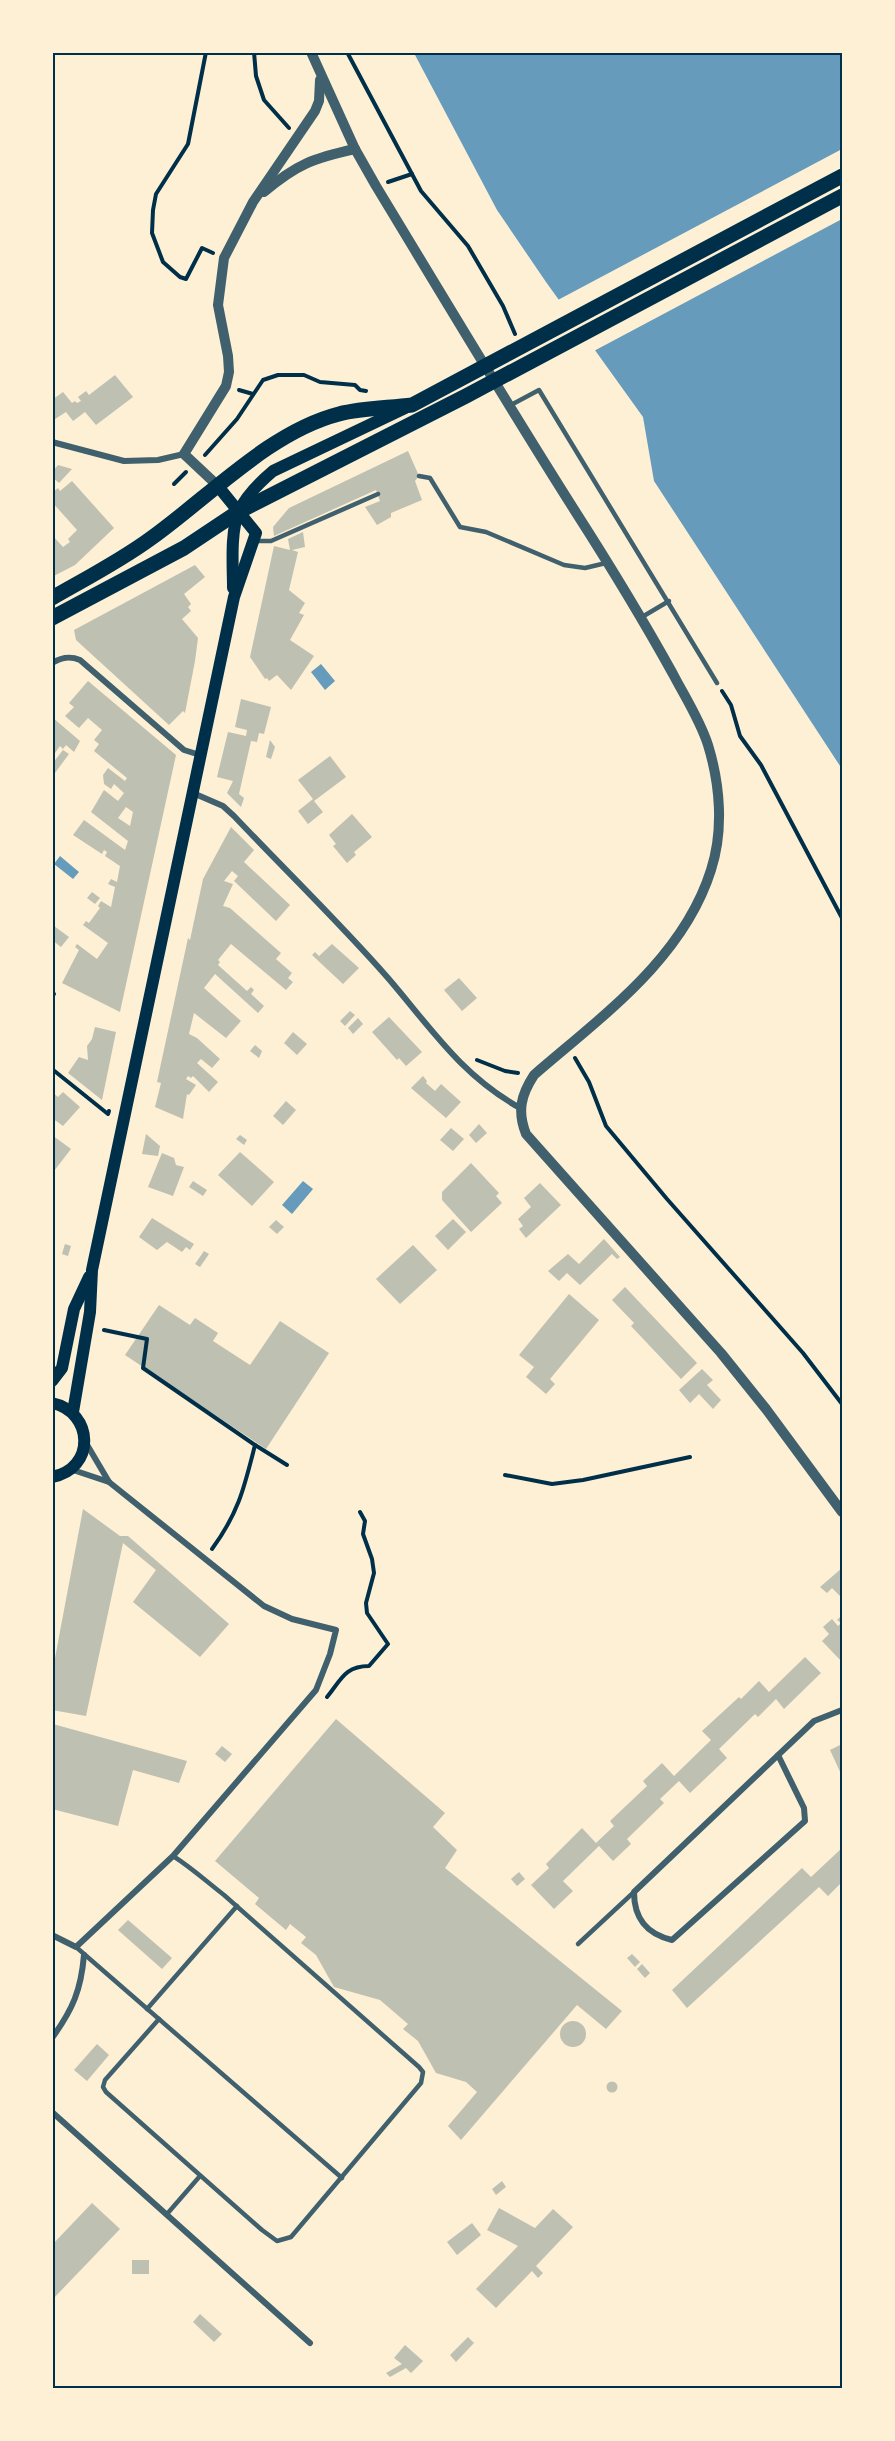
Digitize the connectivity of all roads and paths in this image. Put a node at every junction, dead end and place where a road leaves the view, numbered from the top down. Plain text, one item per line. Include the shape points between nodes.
1 (206, 52) edge
2 (254, 52) edge
3 (311, 52) edge
4 (347, 52) edge
5 (321, 77) junction
6 (292, 130) dead end
7 (356, 149) junction
8 (411, 174) junction
9 (843, 176) edge
10 (376, 186) junction
11 (843, 196) edge
12 (253, 202) junction
13 (224, 258) junction
14 (516, 338) dead end
15 (355, 385) dead end
16 (240, 390) dead end
17 (253, 394) junction
18 (412, 405) junction
19 (509, 406) junction
20 (52, 442) edge
21 (216, 446) dead end
22 (184, 454) junction
23 (419, 476) dead end
24 (217, 486) junction
25 (378, 494) dead end
26 (238, 512) junction
27 (254, 541) junction
28 (608, 563) junction
29 (234, 597) junction
30 (52, 598) edge
31 (669, 601) junction
32 (642, 617) junction
33 (52, 618) edge
34 (52, 663) edge
35 (717, 683) joint
36 (200, 755) junction
37 (192, 793) junction
38 (843, 918) edge
39 (567, 1046) junction
40 (52, 1069) edge
41 (520, 1108) junction
42 (108, 1114) dead end
43 (92, 1270) junction
44 (104, 1330) dead end
45 (52, 1381) edge
46 (52, 1402) edge
47 (843, 1404) edge
48 (73, 1412) junction
49 (85, 1440) junction
50 (255, 1445) junction
51 (690, 1457) dead end
52 (287, 1465) dead end
53 (70, 1469) junction
54 (505, 1474) dead end
55 (55, 1476) edge
56 (109, 1482) junction
57 (52, 1489) edge
58 (360, 1512) dead end
59 (843, 1512) edge
60 (212, 1549) dead end
61 (325, 1700) dead end
62 (843, 1710) edge
63 (778, 1755) junction
64 (173, 1856) junction
65 (634, 1892) junction
66 (237, 1906) junction
67 (52, 1935) edge
68 (578, 1944) dead end
69 (76, 1947) junction
70 (84, 1955) junction
71 (147, 2009) junction
72 (159, 2019) junction
73 (52, 2038) edge
74 (52, 2112) edge
75 (201, 2176) junction
76 (342, 2178) junction
77 (166, 2214) junction
78 (310, 2343) dead end

1 - 13 path via 188,144 156,194 152,233 163,261 180,277 186,279 202,248
2 - 6 path via 264,100
3 - 5 street
4 - 8 path
5 - 7 street
5 - 12 street via 315,111
7 - 10 street
7 - 12 street via 311,160
8 - 10 path
8 - 14 path via 468,246 503,306
9 - 18 main road
10 - 19 street
11 - 26 main road
12 - 13 street
13 - 22 street via 218,305 229,372 226,386
15 - 17 path via 320,382 304,375 278,375 263,380
16 - 17 path
17 - 21 path
18 - 24 main road via 340,414 317,423 262,452
18 - 26 main road via 273,471
19 - 28 street
19 - 31 lane via 539,390
20 - 22 street via 124,461
22 - 24 street
23 - 28 lane via 430,478 460,527 486,532 564,565 585,568
24 - 26 main road
24 - 30 main road via 151,539
25 - 27 lane via 271,541
26 - 27 main road via 256,534
26 - 29 main road via 233,544
26 - 33 main road via 184,548
27 - 29 main road
28 - 32 street
29 - 36 main road
31 - 32 lane
31 - 35 lane
32 - 39 street via 707,743 717,783 719,824 712,867 698,906 668,950
34 - 36 street via 72,657 89,667 184,750
35 - 38 path via 741,736 761,765
36 - 37 main road
37 - 41 street via 223,806 234,816 388,978 448,1052 494,1094
37 - 43 main road
39 - 41 street via 534,1075 524,1090
39 - 47 path via 589,1082 606,1126
40 - 42 path
41 - 59 street via 526,1134 721,1353
43 - 45 main road via 74,1309 62,1368
43 - 48 main road via 90,1312
44 - 50 path via 147,1339 143,1368
46 - 48 main road
48 - 49 main road
49 - 53 main road via 81,1456
49 - 56 street
50 - 52 path
50 - 60 path via 238,1507
51 - 54 path via 552,1484
53 - 55 main road
53 - 56 street
55 - 57 main road
56 - 64 street via 264,1606 292,1619 336,1630 316,1690
58 - 61 path via 374,1573 366,1603 368,1613 388,1644 369,1666 347,1670
62 - 63 street via 814,1721
63 - 65 street
63 - 65 street via 806,1816 796,1832 672,1940 655,1934 641,1922
64 - 66 lane
64 - 69 street
65 - 68 lane
66 - 71 lane
66 - 76 lane via 423,2072 421,2083
67 - 69 street
69 - 70 lane
70 - 71 lane
70 - 73 street via 76,1999
71 - 72 lane
72 - 75 lane via 103,2087
72 - 76 lane
74 - 77 street
75 - 76 lane via 277,2241 291,2237
75 - 77 lane
77 - 78 street

